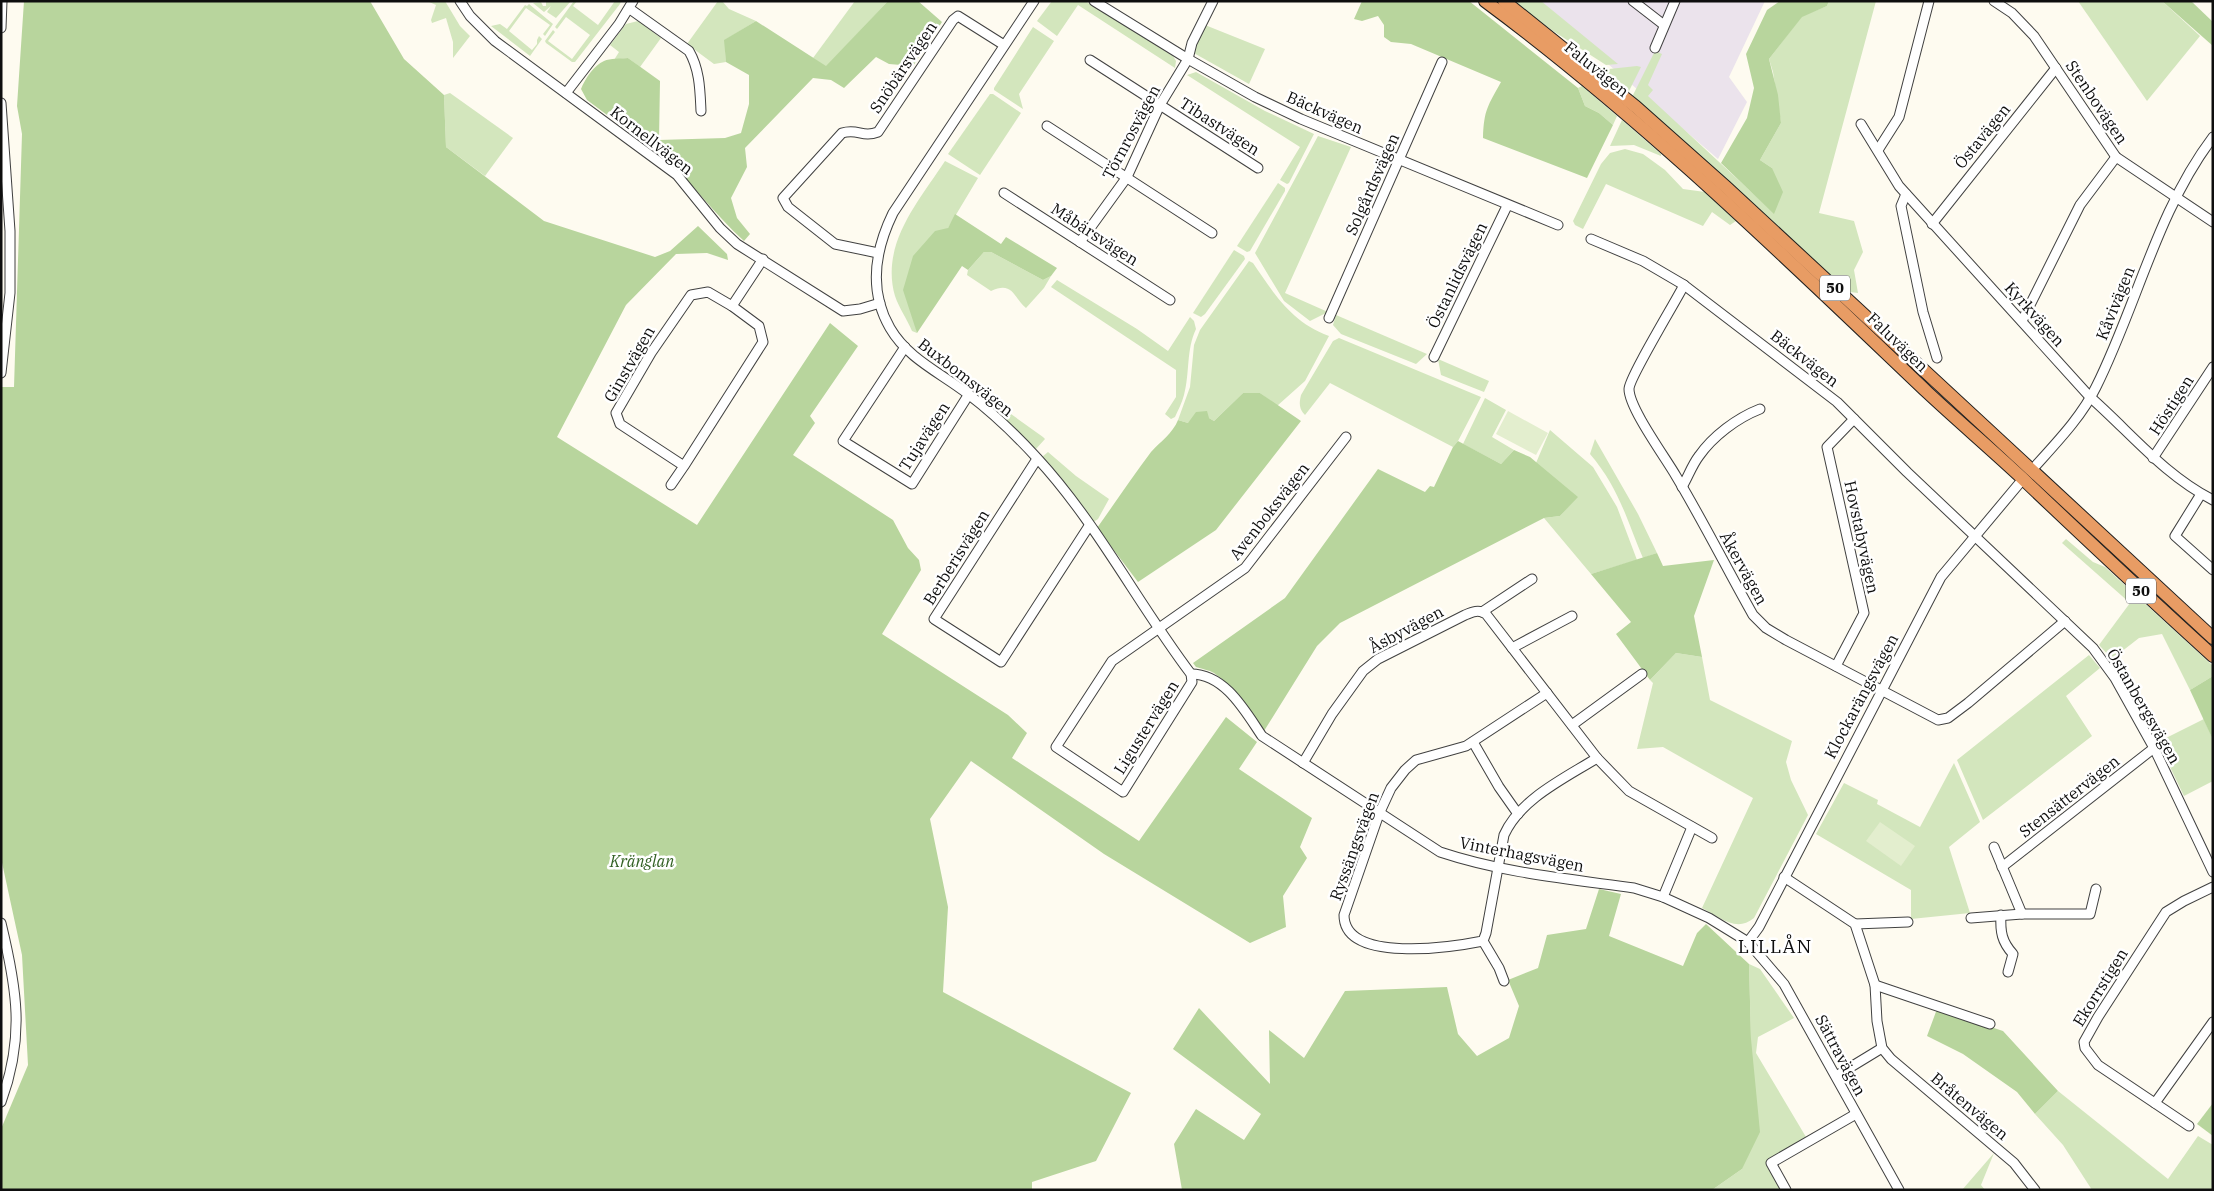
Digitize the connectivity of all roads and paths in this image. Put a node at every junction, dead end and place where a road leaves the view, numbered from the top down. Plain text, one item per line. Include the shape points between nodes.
1 (2, 1) edge
2 (460, 1) edge
3 (1034, 1) edge
4 (1094, 1) edge
5 (1213, 1) edge
6 (1485, 1) edge
7 (1504, 1) edge
8 (1633, 1) edge
9 (1675, 1) edge
10 (1929, 1) edge
11 (1994, 1) edge
12 (631, 5) edge
13 (1664, 25) junction
14 (1, 28) edge
15 (1004, 45) junction
16 (1655, 48) dead end
17 (1188, 59) junction
18 (1090, 60) dead end
19 (1442, 62) dead end
20 (2056, 68) junction
21 (566, 93) junction
22 (1617, 99) junction
23 (1, 103) edge
24 (1160, 105) junction
25 (701, 111) dead end
26 (1861, 124) dead end
27 (1047, 126) dead end
28 (2213, 137) edge
29 (1878, 150) junction
30 (2116, 157) junction
31 (1398, 161) junction
32 (1258, 168) dead end
33 (1127, 177) junction
34 (1004, 193) dead end
35 (1906, 194) junction
36 (2176, 198) junction
37 (1507, 206) junction
38 (2213, 222) edge
39 (1932, 224) junction
40 (1558, 225) dead end
41 (1212, 233) dead end
42 (1591, 239) dead end
43 (1080, 242) junction
44 (878, 253) junction
45 (763, 259) junction
46 (1684, 285) junction
47 (1170, 300) dead end
48 (880, 303) junction
49 (732, 306) junction
50 (1329, 318) dead end
51 (2022, 321) junction
52 (905, 348) junction
53 (1434, 357) dead end
54 (1937, 358) dead end
55 (2213, 367) edge
56 (1, 373) edge
57 (969, 394) junction
58 (2090, 397) junction
59 (1760, 410) dead end
60 (1854, 419) junction
61 (1346, 438) dead end
62 (1038, 458) junction
63 (2153, 458) junction
64 (684, 466) junction
65 (2027, 475) junction
66 (671, 485) dead end
67 (1682, 487) junction
68 (2201, 494) junction
69 (2213, 500) edge
70 (2070, 519) junction
71 (1090, 526) junction
72 (1974, 536) junction
73 (2213, 570) edge
74 (1532, 579) dead end
75 (1482, 612) junction
76 (1572, 616) dead end
77 (2065, 621) junction
78 (1158, 628) junction
79 (2213, 638) edge
80 (1512, 648) junction
81 (2213, 656) edge
82 (1836, 666) junction
83 (1191, 674) junction
84 (1642, 674) dead end
85 (1881, 690) junction
86 (1547, 693) junction
87 (1572, 725) junction
88 (1473, 742) junction
89 (2154, 748) junction
90 (1596, 758) junction
91 (1303, 763) junction
92 (1379, 814) junction
93 (1518, 814) junction
94 (1692, 827) junction
95 (1712, 838) dead end
96 (1994, 847) dead end
97 (2002, 867) junction
98 (1497, 868) junction
99 (2213, 872) edge
100 (1784, 877) junction
101 (2213, 887) edge
102 (2096, 889) dead end
103 (1662, 897) junction
104 (2022, 914) junction
105 (2001, 916) junction
106 (1970, 918) dead end
107 (1908, 922) dead end
108 (1, 923) edge
109 (1855, 924) junction
110 (1483, 941) junction
111 (1748, 942) junction
112 (2008, 972) dead end
113 (1504, 981) dead end
114 (1875, 985) junction
115 (2213, 1022) edge
116 (1990, 1024) dead end
117 (1882, 1048) junction
118 (1836, 1076) junction
119 (1, 1102) edge
120 (2155, 1103) junction
121 (1856, 1114) junction
122 (2189, 1126) dead end
123 (1786, 1190) edge
124 (1899, 1190) edge
125 (2035, 1190) edge

1 - 14 street
2 - 21 street, Kornellvägen via 495,41
3 - 15 street, Buxbomsvägen
4 - 17 street, Bäckvägen
5 - 17 street, Törnrosvägen via 1192,43
6 - 22 highway, Faluvägen / 50
7 - 22 highway, Faluvägen / 50
8 - 13 street
9 - 13 street
10 - 29 street via 1899,117
11 - 20 street, Stenbovägen via 2024,25
12 - 21 street
12 - 25 street via 689,51 699,78
13 - 16 street
15 - 44 street, Buxbomsvägen via 902,198 884,232
15 - 44 street, Snöbärsvägen via 958,16 952,20 878,132 868,136 852,130 842,133 783,198 788,207 835,244
17 - 24 street, Törnrosvägen
17 - 31 street, Bäckvägen via 1301,119
18 - 24 street, Tibastvägen
19 - 31 street, Solgårdsvägen
20 - 30 street, Stenbovägen
20 - 39 street, Östavägen
21 - 45 street, Kornellvägen via 677,174 720,228 737,244
22 - 65 highway, Faluvägen / 50 via 1930,394
23 - 56 street via 10,266 9,310
24 - 32 street, Tibastvägen
24 - 33 street, Törnrosvägen
26 - 29 street, Kyrkvägen
27 - 33 street
28 - 36 street, Kåvivägen
29 - 35 street, Kyrkvägen
30 - 36 street, Stenbovägen
30 - 51 street via 2080,205
31 - 37 street, Bäckvägen
31 - 50 street, Solgårdsvägen
33 - 41 street
33 - 43 street, Törnrosvägen
34 - 43 street, Måbärsvägen
35 - 39 street, Kyrkvägen
35 - 54 street via 1901,206
36 - 38 street, Stenbovägen
36 - 58 street, Kåvivägen
37 - 40 street, Bäckvägen
37 - 53 street, Östanlidsvägen
39 - 51 street, Kyrkvägen
42 - 46 street, Bäckvägen via 1644,261
43 - 47 street, Måbärsvägen
44 - 48 street, Buxbomsvägen via 876,272
45 - 48 street, Kornellvägen via 843,311
45 - 49 street
46 - 60 street, Bäckvägen via 1810,380
46 - 67 street, Åkervägen via 1629,391 1646,427
48 - 52 street, Buxbomsvägen via 891,329
49 - 64 street, Ginstvägen via 759,326 763,342
49 - 64 street, Ginstvägen via 708,292 691,295 651,353 616,413 620,424
51 - 58 street, Kyrkvägen
52 - 57 street, Buxbomsvägen
52 - 57 street, Tujavägen via 843,440 912,484
55 - 63 street, Höstigen
57 - 62 street, Buxbomsvägen
58 - 63 street, Kyrkvägen
58 - 65 street, Kåvivägen
59 - 67 street via 1732,424 1717,438 1699,456
60 - 72 street, Bäckvägen
60 - 82 street, Hovstabyvägen via 1827,447 1864,613
61 - 78 street, Avenboksvägen via 1246,568
62 - 71 street, Buxbomsvägen
62 - 71 street, Berberisvägen via 934,619 1001,662
63 - 68 street, Kyrkvägen
64 - 66 street, Ginstvägen
65 - 70 highway, Faluvägen / 50
65 - 70 highway, Faluvägen / 50 via 2067,505
65 - 72 street, Klockarängsvägen
67 - 82 street, Åkervägen via 1758,621
68 - 69 street, Kyrkvägen
68 - 73 street via 2175,536
70 - 79 highway, Faluvägen / 50
70 - 81 highway, Faluvägen / 50
71 - 78 street, Buxbomsvägen
72 - 77 street, Östanbergsvägen
72 - 85 street, Klockarängsvägen via 1942,576
74 - 75 street, Åsbyvägen
75 - 80 street
75 - 91 street, Åsbyvägen via 1464,615 1378,659 1363,671
76 - 80 street
77 - 85 street, Åkervägen via 1948,718 1938,720
77 - 89 street, Östanbergsvägen via 2100,656
78 - 83 street, Ligustervägen
78 - 83 street, Ligustervägen via 1112,661 1056,747 1123,792 1192,682
80 - 86 street
82 - 85 street, Åkervägen
83 - 91 street, Vinterhagsvägen via 1213,679 1225,688 1262,736
84 - 87 street
85 - 100 street, Klockarängsvägen
86 - 87 street
86 - 88 street, Ryssängsvägen
87 - 90 street
88 - 92 street, Ryssängsvägen via 1416,760 1397,779
88 - 93 street
89 - 97 street, Stensättervägen
89 - 99 street, Östanbergsvägen
90 - 93 street via 1537,797
90 - 94 street via 1629,791
91 - 92 street, Vinterhagsvägen
92 - 98 street, Vinterhagsvägen via 1440,852
92 - 110 street, Ryssängsvägen via 1344,915 1344,924 1349,931 1361,941 1387,948
93 - 98 street via 1504,835
94 - 95 street
94 - 103 street
96 - 97 street
97 - 104 street
98 - 103 street, Vinterhagsvägen via 1634,888
98 - 110 street
100 - 109 street
100 - 111 street, Klockarängsvägen
101 - 120 street, Ekorrstigen via 2166,912 2084,1042 2098,1065
102 - 104 street via 2090,914
103 - 111 street, Vinterhagsvägen via 1709,918
104 - 105 street
105 - 106 street
105 - 112 street via 2002,938 2013,954
107 - 109 street
108 - 119 street via 15,988 17,1033
109 - 114 street
110 - 113 street
111 - 118 street, Sättravägen via 1784,984
114 - 116 street
114 - 117 street
115 - 120 street
117 - 118 street
117 - 125 street, Bråtenvägen via 2014,1163
118 - 121 street, Sättravägen
120 - 122 street, Ekorrstigen
121 - 123 street via 1771,1163
121 - 124 street, Sättravägen

